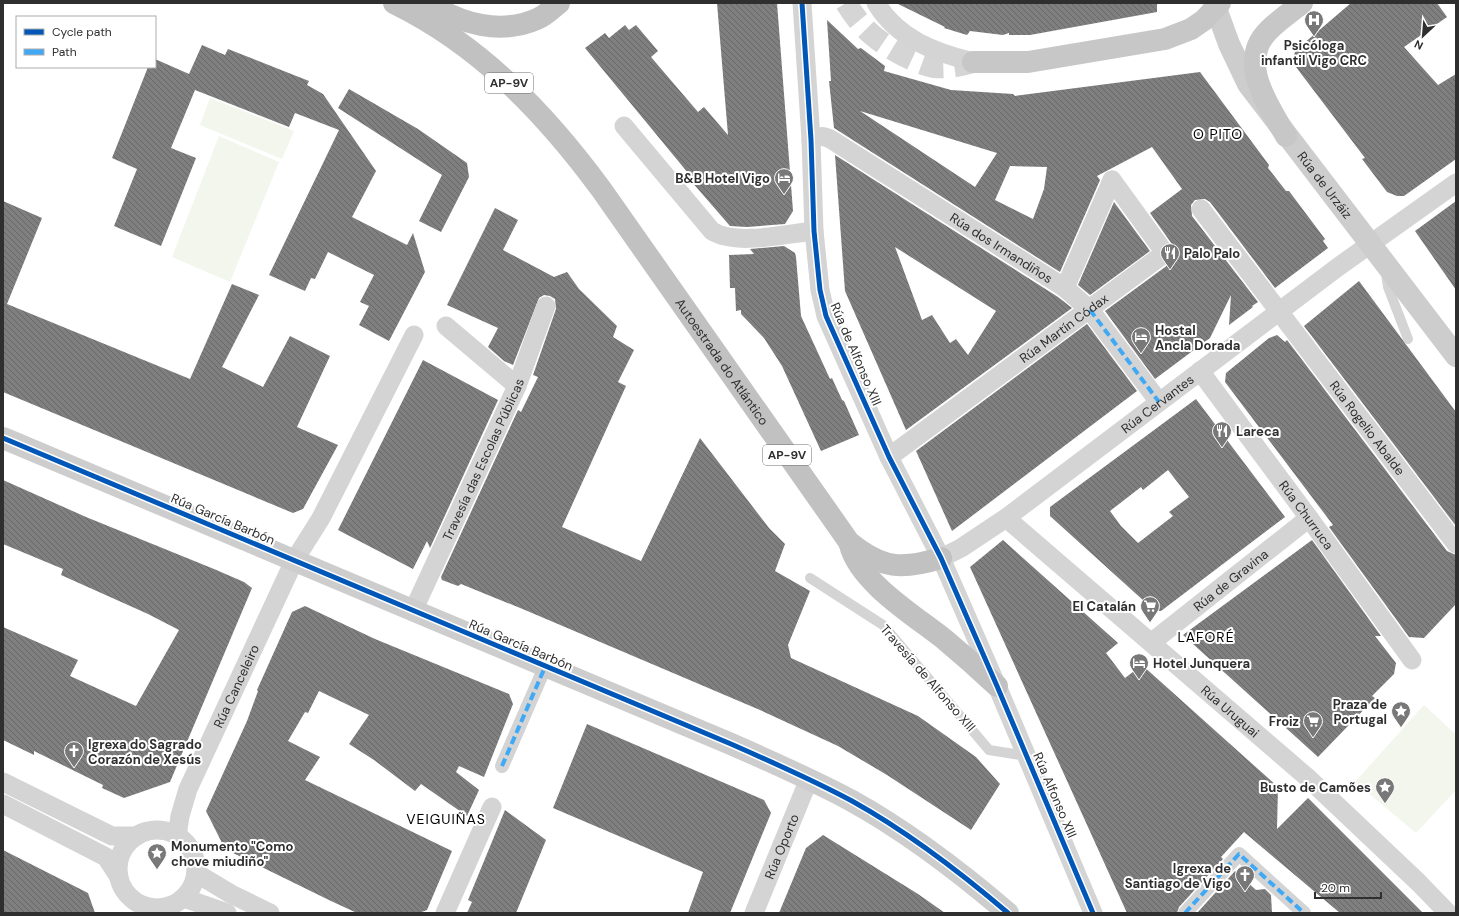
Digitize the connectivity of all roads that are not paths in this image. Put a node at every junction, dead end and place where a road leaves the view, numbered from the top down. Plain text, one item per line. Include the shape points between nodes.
1 (394, 3) edge
2 (429, 3) edge
3 (559, 3) edge
4 (802, 3) edge
5 (876, 3) edge
6 (1302, 3) edge
7 (1217, 4) edge
8 (973, 62) joint
9 (624, 126) dead end
10 (1286, 136) junction
11 (811, 140) junction
12 (1456, 183) edge
13 (1202, 209) dead end
14 (814, 231) junction
15 (1371, 243) junction
16 (1385, 261) junction
17 (1065, 288) junction
18 (546, 306) dead end
19 (1090, 310) junction
20 (1279, 313) junction
21 (446, 326) dead end
22 (414, 335) dead end
23 (1408, 339) dead end
24 (1456, 356) edge
25 (1200, 371) junction
26 (517, 386) junction
27 (1159, 402) junction
28 (3, 438) edge
29 (889, 457) junction
30 (1006, 518) junction
31 (1309, 518) junction
32 (846, 538) junction
33 (1456, 544) edge
34 (941, 558) junction
35 (294, 561) junction
36 (810, 578) dead end
37 (413, 611) junction
38 (1152, 642) junction
39 (1412, 660) dead end
40 (545, 667) junction
41 (997, 686) junction
42 (1027, 756) junction
43 (502, 766) dead end
44 (809, 779) junction
45 (3, 782) edge
46 (3, 804) edge
47 (492, 807) dead end
48 (137, 836) junction
49 (177, 836) junction
50 (196, 873) junction
51 (119, 877) junction
52 (184, 898) junction
53 (1456, 903) edge
54 (142, 909) edge
55 (997, 909) edge
56 (227, 913) edge
57 (270, 913) edge
58 (445, 913) edge
59 (754, 913) edge
60 (1093, 913) edge
61 (1185, 913) edge
62 (1304, 913) edge
63 (1448, 913) edge

1 - 32 highway, Autoestrada do Atlántico / AP-9V via 453,36 492,67 539,112 601,189
2 - 3 highway via 462,21 490,27 516,25 538,19
4 - 11 street, Rúa de Alfonso XIII
5 - 8 street via 885,17 911,39 941,54
6 - 10 main road via 1268,30 1255,59 1256,77
7 - 8 main road via 1204,20 1191,29 1166,39 1028,62
7 - 10 main road, Rúa de Urzáiz via 1236,63
9 - 14 street via 712,231 721,237 744,238
10 - 15 main road, Rúa de Urzáiz
11 - 14 street, Rúa de Alfonso XIII
11 - 17 street, Rúa dos Irmandiños via 819,136 832,140
12 - 15 street, Rúa Cervantes
13 - 20 street, Rúa Rogelio Abalde
14 - 29 street, Rúa de Alfonso XIII via 820,290 826,316
15 - 16 main road, Rúa de Urzáiz
15 - 20 street, Rúa Cervantes
16 - 23 lane via 1388,287
16 - 24 main road, Rúa de Urzáiz
17 - 19 street, Rúa dos Irmandiños
17 - 19 street, Rúa Martín Códax via 1112,180 1165,253
18 - 26 street, Travesía das Escolas Públicas
19 - 27 street, Rúa dos Irmandiños
19 - 29 street, Rúa Martín Códax
20 - 25 street, Rúa Cervantes
20 - 33 street, Rúa Rogelio Abalde
21 - 26 street
22 - 35 street via 321,518
25 - 27 street, Rúa Cervantes
25 - 31 street, Rúa Churruca
26 - 37 street, Travesía das Escolas Públicas
27 - 30 street, Rúa Cervantes
28 - 35 main road, Rúa García Barbón
29 - 34 street, Rúa de Alfonso XIII
30 - 34 street, Rúa Cervantes
30 - 38 street, Rúa Uruguai
31 - 38 street, Rúa de Gravina
31 - 39 street, Rúa Churruca
32 - 34 highway via 876,560 896,566 920,565
32 - 41 highway via 860,568
34 - 41 street, Rúa de Alfonso XIII
35 - 37 main road, Rúa García Barbón
35 - 49 street, Rúa Canceleiro via 188,789
36 - 42 lane, Travesía de Alfonso XIII via 883,625 990,750
37 - 40 main road, Rúa García Barbón
38 - 63 street, Rúa Uruguai via 1308,778
40 - 43 street
40 - 44 main road, Rúa García Barbón
41 - 42 street, Rúa Alfonso XIII
42 - 60 street, Rúa Alfonso XIII
44 - 55 main road, Rúa García Barbón via 854,802 946,863
44 - 59 street, Rúa Oporto
45 - 48 street via 112,836
46 - 51 street via 106,858
47 - 58 street
48 - 49 street via 150,830 164,830
48 - 51 street via 125,847 119,861
49 - 50 street via 186,842 192,852 196,862
50 - 52 street via 192,887
50 - 57 street
51 - 54 street via 124,889
52 - 54 street via 165,907
52 - 56 street
53 - 63 street
61 - 62 street via 1239,854

